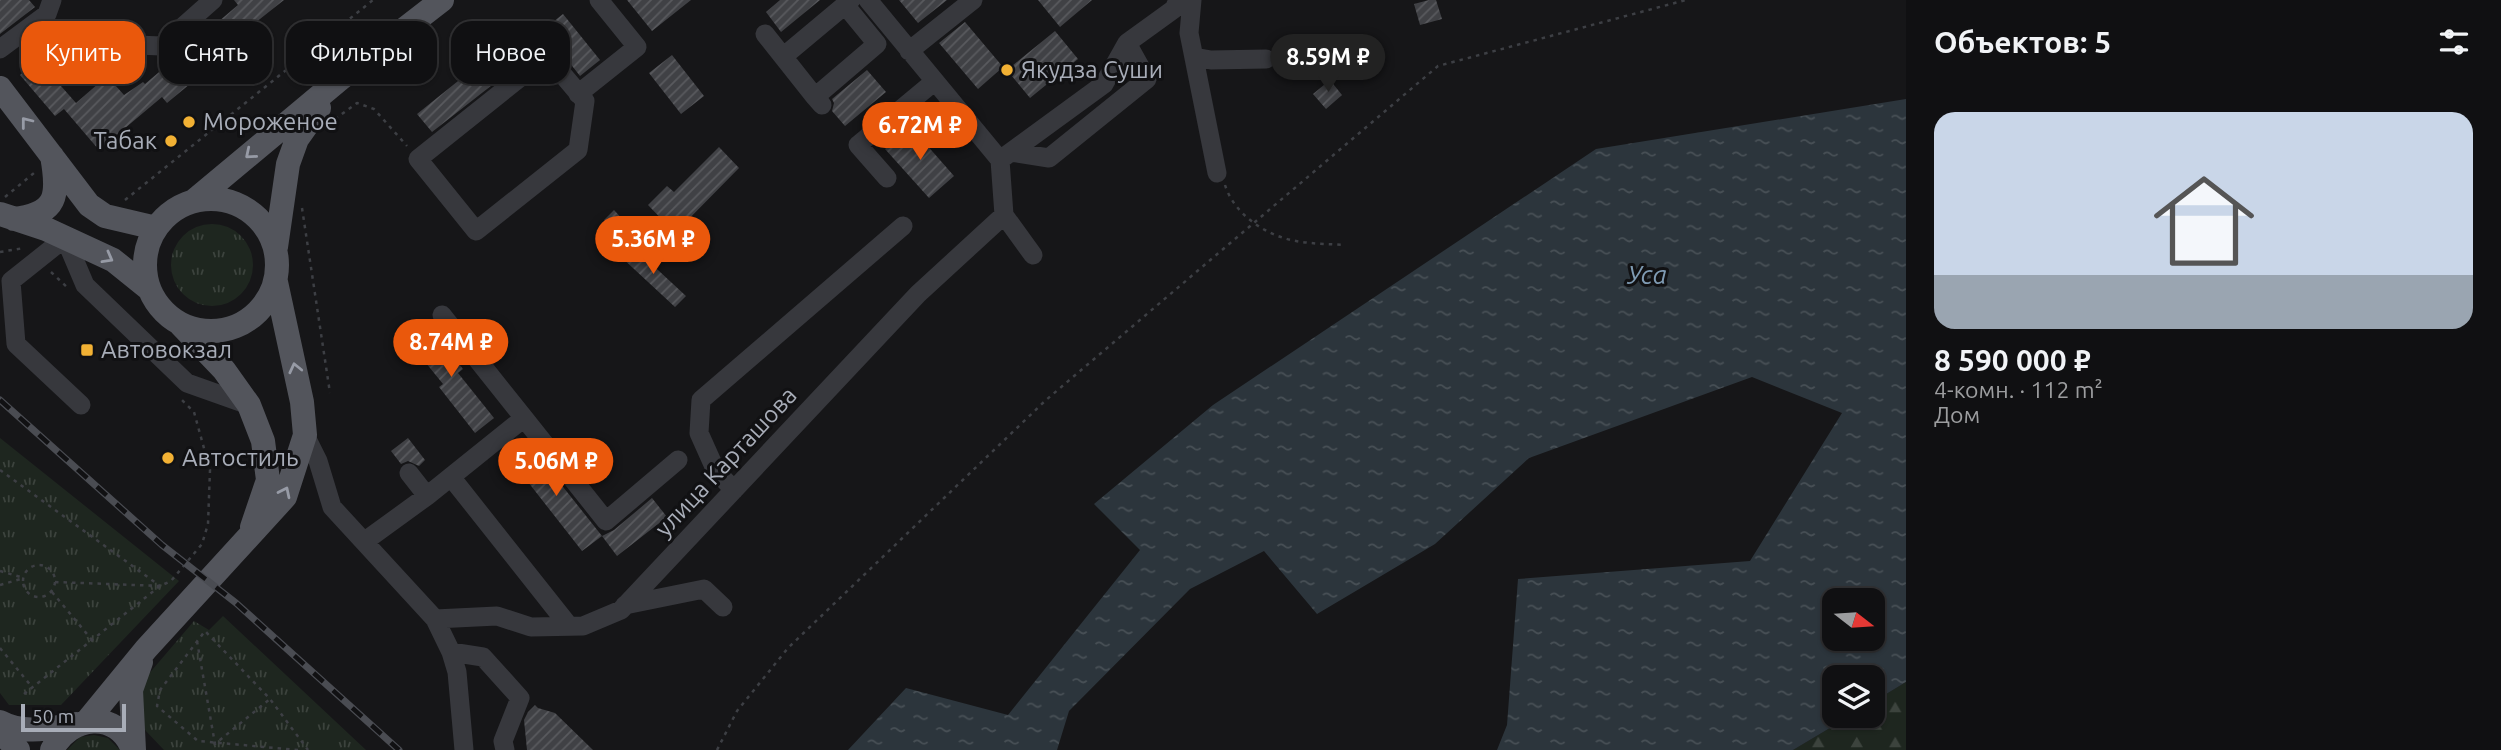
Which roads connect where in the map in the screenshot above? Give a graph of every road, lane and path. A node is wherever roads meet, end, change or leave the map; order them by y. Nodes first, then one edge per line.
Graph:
1 (52, 0) edge
2 (214, 0) edge
3 (373, 0) edge
4 (442, 0) edge
5 (599, 0) edge
6 (868, 0) edge
7 (973, 0) edge
8 (1178, 0) edge
9 (1192, 0) edge
10 (1686, 0) edge
11 (848, 3) edge
12 (38, 21) edge
13 (415, 21) edge
14 (21, 34) edge
15 (765, 34) dead end
16 (1126, 43) junction
17 (145, 45) edge
18 (0, 50) edge
19 (909, 51) junction
20 (784, 56) junction
21 (1194, 57) junction
22 (1266, 59) dead end
23 (935, 81) junction
24 (334, 84) edge
25 (336, 84) edge
26 (0, 88) edge
27 (578, 94) junction
28 (326, 126) dead end
29 (52, 155) junction
30 (1006, 156) junction
31 (418, 159) junction
32 (34, 173) dead end
33 (887, 178) dead end
34 (1221, 178) joint
35 (195, 200) junction
36 (302, 205) dead end
37 (118, 206) dead end
38 (5, 211) edge
39 (1004, 215) junction
40 (1253, 224) junction
41 (904, 226) dead end
42 (156, 228) junction
43 (65, 238) junction
44 (1345, 245) dead end
45 (275, 247) junction
46 (0, 252) edge
47 (1033, 255) dead end
48 (38, 259) junction
49 (6, 280) edge
50 (276, 282) junction
51 (149, 289) junction
52 (77, 297) dead end
53 (442, 315) dead end
54 (180, 324) junction
55 (175, 393) dead end
56 (330, 393) dead end
57 (81, 405) dead end
58 (249, 405) junction
59 (524, 418) junction
60 (305, 435) junction
61 (678, 460) dead end
62 (0, 470) edge
63 (409, 474) dead end
64 (451, 477) junction
65 (734, 490) junction
66 (428, 496) junction
67 (248, 539) junction
68 (365, 541) junction
69 (0, 571) edge
70 (24, 578) junction
71 (55, 582) junction
72 (0, 585) edge
73 (160, 586) junction
74 (51, 592) junction
75 (625, 605) junction
76 (723, 607) dead end
77 (435, 619) junction
78 (569, 626) junction
79 (92, 640) junction
80 (197, 641) junction
81 (0, 648) edge
82 (146, 649) junction
83 (451, 652) junction
84 (32, 687) junction
85 (24, 694) dead end
86 (270, 699) junction
87 (0, 722) edge
88 (82, 723) junction
89 (0, 731) edge
90 (463, 743) edge
91 (215, 744) junction
92 (18, 750) edge
93 (52, 750) edge
94 (134, 750) edge
95 (298, 750) edge
96 (308, 750) edge
97 (505, 750) edge
98 (717, 750) edge

1 - 12 street
2 - 17 street
3 - 37 path
4 - 13 main road
5 - 27 street
6 - 19 street
7 - 19 street
8 - 16 street
9 - 21 street
10 - 40 path
11 - 20 street
11 - 20 street
14 - 18 street
15 - 20 street
16 - 30 street
16 - 30 street
19 - 23 street
21 - 22 street
21 - 34 street
23 - 30 street
23 - 33 street
24 -> 35 main road
25 - 45 main road
29 -> 26 main road
27 - 31 street
27 - 31 street
28 - 31 path
29 - 38 main road
29 - 42 main road
30 - 39 street
32 - 38 path
34 - 40 path
35 - 42 main road
35 - 45 main road
36 - 56 path
38 - 43 main road
39 - 47 street
39 - 65 street, улица Карташова
40 - 44 path
40 - 98 path
41 - 65 street
42 - 51 main road
43 - 48 street
43 -> 51 main road
43 - 58 street
45 - 50 main road
46 - 48 path
48 - 49 street
48 - 52 path
49 - 57 street
50 - 54 main road
60 -> 50 main road
51 - 54 main road
53 - 59 street
54 - 58 main road
55 - 73 path
58 - 67 main road
59 - 61 street
59 - 64 street
67 -> 60 main road
60 - 68 street
62 - 73 path
63 - 66 street
64 - 66 street
64 - 78 street
65 - 75 street, улица Карташова
66 - 68 street
67 - 82 main road
68 - 77 street
69 - 70 path
70 - 71 path
70 - 72 path
70 - 74 path
71 - 73 path
71 - 74 path
73 - 79 path
74 - 79 path
75 - 76 street
75 - 78 street, улица Карташова
77 - 78 street, улица Карташова
77 - 83 street
79 - 84 path
80 - 86 path
80 - 91 path
80 - 91 path
81 - 84 path
82 - 88 main road
82 - 94 main road
83 - 90 street
83 - 97 street
84 - 85 path
86 - 91 path
86 - 96 path
87 - 88 main road
88 - 93 main road
88 - 94 main road
89 - 92 main road
91 - 95 path

